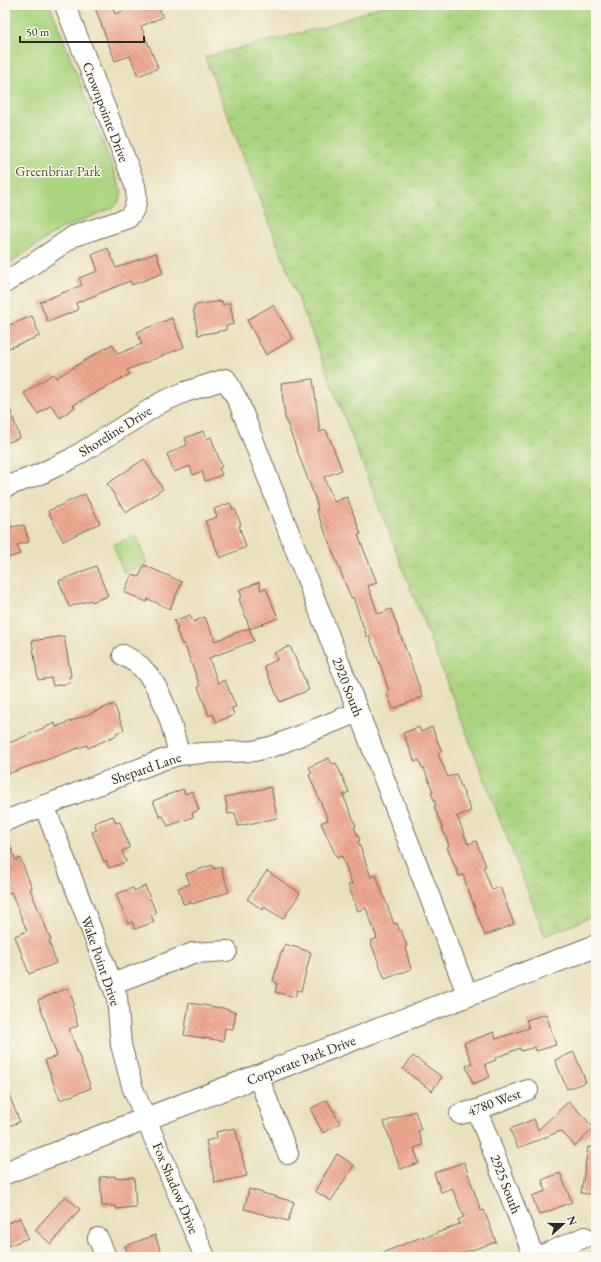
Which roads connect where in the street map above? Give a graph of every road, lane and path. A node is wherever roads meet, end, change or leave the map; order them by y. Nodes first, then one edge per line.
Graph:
1 (65, 5) edge
2 (5, 283) edge
3 (226, 379) joint
4 (5, 487) edge
5 (123, 655) dead end
6 (358, 712) junction
7 (179, 755) junction
8 (44, 806) junction
9 (5, 821) edge
10 (596, 946) edge
11 (227, 951) dead end
12 (112, 984) junction
13 (468, 996) junction
14 (258, 1076) junction
15 (528, 1090) dead end
16 (468, 1112) joint
17 (147, 1119) junction
18 (288, 1154) dead end
19 (5, 1174) edge
20 (585, 1237) dead end
21 (98, 1238) dead end
22 (106, 1257) edge
23 (205, 1257) edge
24 (534, 1257) edge
25 (538, 1257) edge

1 - 2 street, Crownpointe Drive
3 - 4 street, Shoreline Drive
3 - 6 street, 2920 South
5 - 7 street
6 - 7 street, Shepard Lane
6 - 13 street, 2920 South
7 - 8 street, Shepard Lane
8 - 9 street, Shepard Lane
8 - 12 street, Wake Point Drive
10 - 13 street, Corporate Park Drive
11 - 12 street
12 - 17 street, Wake Point Drive
13 - 14 street, Corporate Park Drive
14 - 17 street, Corporate Park Drive
14 - 18 street
15 - 16 street, 4780 West
16 - 24 street, 2925 South
17 - 19 street, Corporate Park Drive
17 - 23 street, Fox Shadow Drive
20 - 25 street
21 - 22 street

